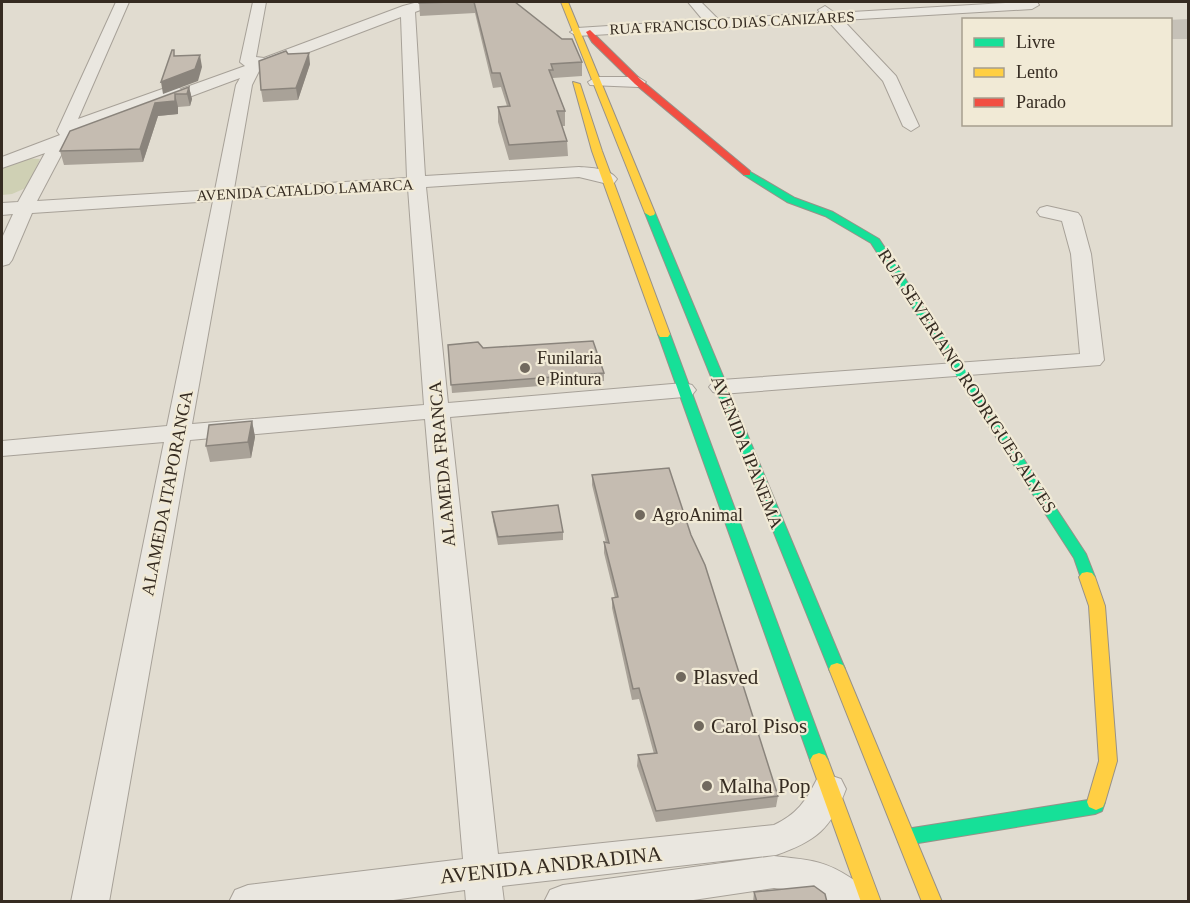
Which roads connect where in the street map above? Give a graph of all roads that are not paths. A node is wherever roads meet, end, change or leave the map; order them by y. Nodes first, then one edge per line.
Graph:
1 (123, 2) edge
2 (259, 2) edge
3 (429, 2) edge
4 (564, 2) edge
5 (694, 2) edge
6 (815, 2) edge
7 (1031, 3) edge
8 (936, 6) edge
9 (410, 9) edge
10 (832, 17) junction
11 (714, 24) junction
12 (584, 32) junction
13 (248, 67) junction
14 (573, 75) edge
15 (596, 82) junction
16 (638, 82) junction
17 (73, 113) junction
18 (99, 118) junction
19 (911, 126) dead end
20 (63, 135) junction
21 (597, 152) junction
22 (2, 154) edge
23 (2, 163) edge
24 (417, 179) junction
25 (608, 179) junction
26 (225, 191) junction
27 (2, 201) edge
28 (26, 204) junction
29 (2, 209) edge
30 (1047, 212) dead end
31 (2, 260) edge
32 (961, 369) junction
33 (721, 387) junction
34 (684, 390) junction
35 (437, 412) junction
36 (179, 432) junction
37 (2, 448) edge
38 (829, 789) junction
39 (906, 837) junction
40 (484, 887) edge
41 (90, 902) edge
42 (248, 902) edge
43 (563, 902) edge
44 (856, 902) edge
45 (871, 902) edge
46 (932, 902) edge

1 - 17 street
2 - 13 street, ALAMEDA ITAPORANGA
3 - 9 street
4 - 12 main road, AVENIDA IPANEMA
5 - 11 street
6 - 10 street
7 - 8 street, RUA FRANCISCO DIAS CANIZARES
8 - 10 street, RUA FRANCISCO DIAS CANIZARES
9 - 13 street
9 - 13 street
9 - 24 street, ALAMEDA FRANCA
10 - 11 street, RUA FRANCISCO DIAS CANIZARES
10 - 19 street
11 - 12 street, RUA FRANCISCO DIAS CANIZARES
12 - 15 main road, AVENIDA IPANEMA
12 - 16 main road, RUA SEVERIANO RODRIGUES ALVES
13 - 18 street
13 - 20 street
13 - 26 street, ALAMEDA ITAPORANGA
14 - 21 main road, AVENIDA IPANEMA
15 - 16 street
15 - 33 main road, AVENIDA IPANEMA
16 - 32 main road, RUA SEVERIANO RODRIGUES ALVES
17 - 18 street
17 - 20 street
18 - 20 street
20 - 22 street
20 - 23 street
20 - 28 street
21 - 24 street, AVENIDA CATALDO LAMARCA
21 - 25 main road, AVENIDA IPANEMA
24 - 25 street, AVENIDA CATALDO LAMARCA
24 - 26 street, AVENIDA CATALDO LAMARCA
24 - 35 street, ALAMEDA FRANCA
25 - 34 main road, AVENIDA IPANEMA
26 - 28 street, AVENIDA CATALDO LAMARCA
26 - 36 street, ALAMEDA ITAPORANGA
27 - 28 street, AVENIDA CATALDO LAMARCA
28 - 29 street, AVENIDA CATALDO LAMARCA
28 - 31 street
30 - 32 street
32 - 33 street
32 - 39 main road, RUA SEVERIANO RODRIGUES ALVES
33 - 39 main road, AVENIDA IPANEMA
34 - 35 street
34 - 38 main road, AVENIDA IPANEMA
35 - 36 street
35 - 40 street, ALAMEDA FRANCA
36 - 37 street
36 - 41 street, ALAMEDA ITAPORANGA
38 - 40 street, AVENIDA ANDRADINA
38 - 45 main road, AVENIDA IPANEMA
39 - 46 main road, AVENIDA IPANEMA
40 - 42 street, AVENIDA ANDRADINA
43 - 44 street, AVENIDA ANDRADINA

